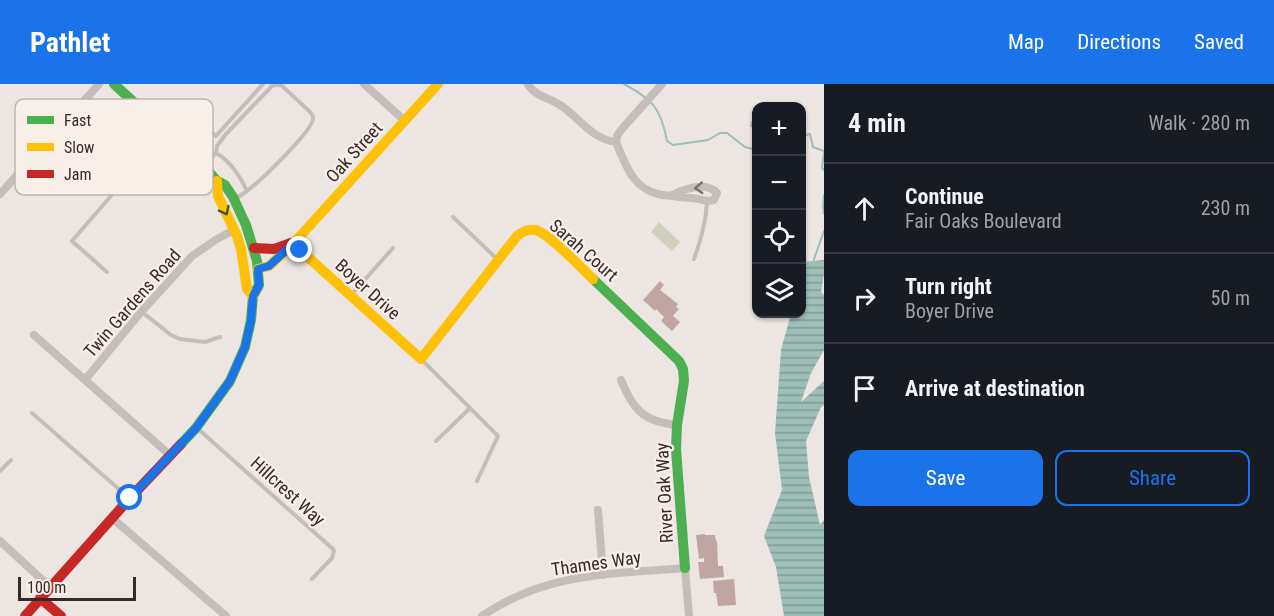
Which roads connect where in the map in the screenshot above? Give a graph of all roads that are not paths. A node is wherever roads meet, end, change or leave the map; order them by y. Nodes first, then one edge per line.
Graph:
1 (99, 84) edge
2 (263, 84) edge
3 (364, 84) edge
4 (438, 84) edge
5 (662, 84) edge
6 (118, 85) edge
7 (528, 85) edge
8 (86, 99) edge
9 (132, 99) edge
10 (405, 121) junction
11 (213, 133) edge
12 (615, 142) junction
13 (216, 153) junction
14 (213, 156) edge
15 (213, 176) edge
16 (15, 177) edge
17 (217, 181) junction
18 (247, 191) junction
19 (0, 194) edge
20 (112, 195) edge
21 (672, 195) junction
22 (234, 200) junction
23 (707, 201) junction
24 (453, 217) dead end
25 (236, 234) junction
26 (294, 243) junction
27 (254, 248) junction
28 (393, 248) dead end
29 (694, 259) dead end
30 (498, 260) junction
31 (258, 269) junction
32 (107, 272) dead end
33 (253, 296) junction
34 (350, 296) junction
35 (141, 312) junction
36 (34, 335) dead end
37 (220, 337) dead end
38 (421, 359) junction
39 (683, 369) joint
40 (85, 380) junction
41 (621, 380) dead end
42 (470, 408) junction
43 (32, 413) dead end
44 (677, 425) junction
45 (196, 428) junction
46 (436, 441) dead end
47 (171, 456) junction
48 (11, 460) dead end
49 (0, 471) edge
50 (477, 481) dead end
51 (130, 498) junction
52 (598, 510) dead end
53 (112, 518) junction
54 (0, 541) edge
55 (685, 568) junction
56 (603, 574) junction
57 (312, 579) dead end
58 (50, 587) junction
59 (40, 598) junction
60 (26, 616) edge
61 (61, 616) edge
62 (226, 616) edge
63 (482, 616) edge
64 (689, 616) edge

1 - 8 street
2 - 11 lane
3 - 10 street
4 - 10 street, Oak Street
5 - 12 street
6 - 9 street
7 - 12 street
10 - 26 street, Oak Street
12 - 21 street
13 - 14 lane
13 - 18 lane
13 - 18 lane
15 - 17 street
16 - 19 street
17 - 22 street
17 -> 25 street
18 - 22 lane
20 - 32 lane
21 - 23 street
23 -> 21 street
22 - 27 street
23 - 29 lane
24 - 30 lane
25 - 31 street
25 - 33 street
25 - 35 street, Twin Gardens Road
26 - 27 street
26 - 31 street
26 - 34 street, Boyer Drive
27 - 31 street
28 - 34 lane
30 - 38 street, Sarah Court
30 - 39 street, Sarah Court
31 - 33 street
33 - 45 street
34 - 38 street, Boyer Drive
35 - 37 lane
35 - 40 street, Twin Gardens Road
36 - 40 street
38 - 42 lane
39 - 44 street, River Oak Way
40 - 47 street
41 - 44 street
42 - 46 lane
42 - 50 lane
43 - 51 lane
44 - 55 street, River Oak Way
45 - 47 street
45 - 57 lane, Hillcrest Way
47 - 51 street
48 - 49 lane
51 - 53 street
52 - 56 street
53 - 58 street
53 - 62 street
54 - 58 street
55 - 56 street, Thames Way
55 - 64 street, River Oak Way
56 - 63 street, Thames Way
58 - 59 street
59 - 60 street
59 - 61 street

